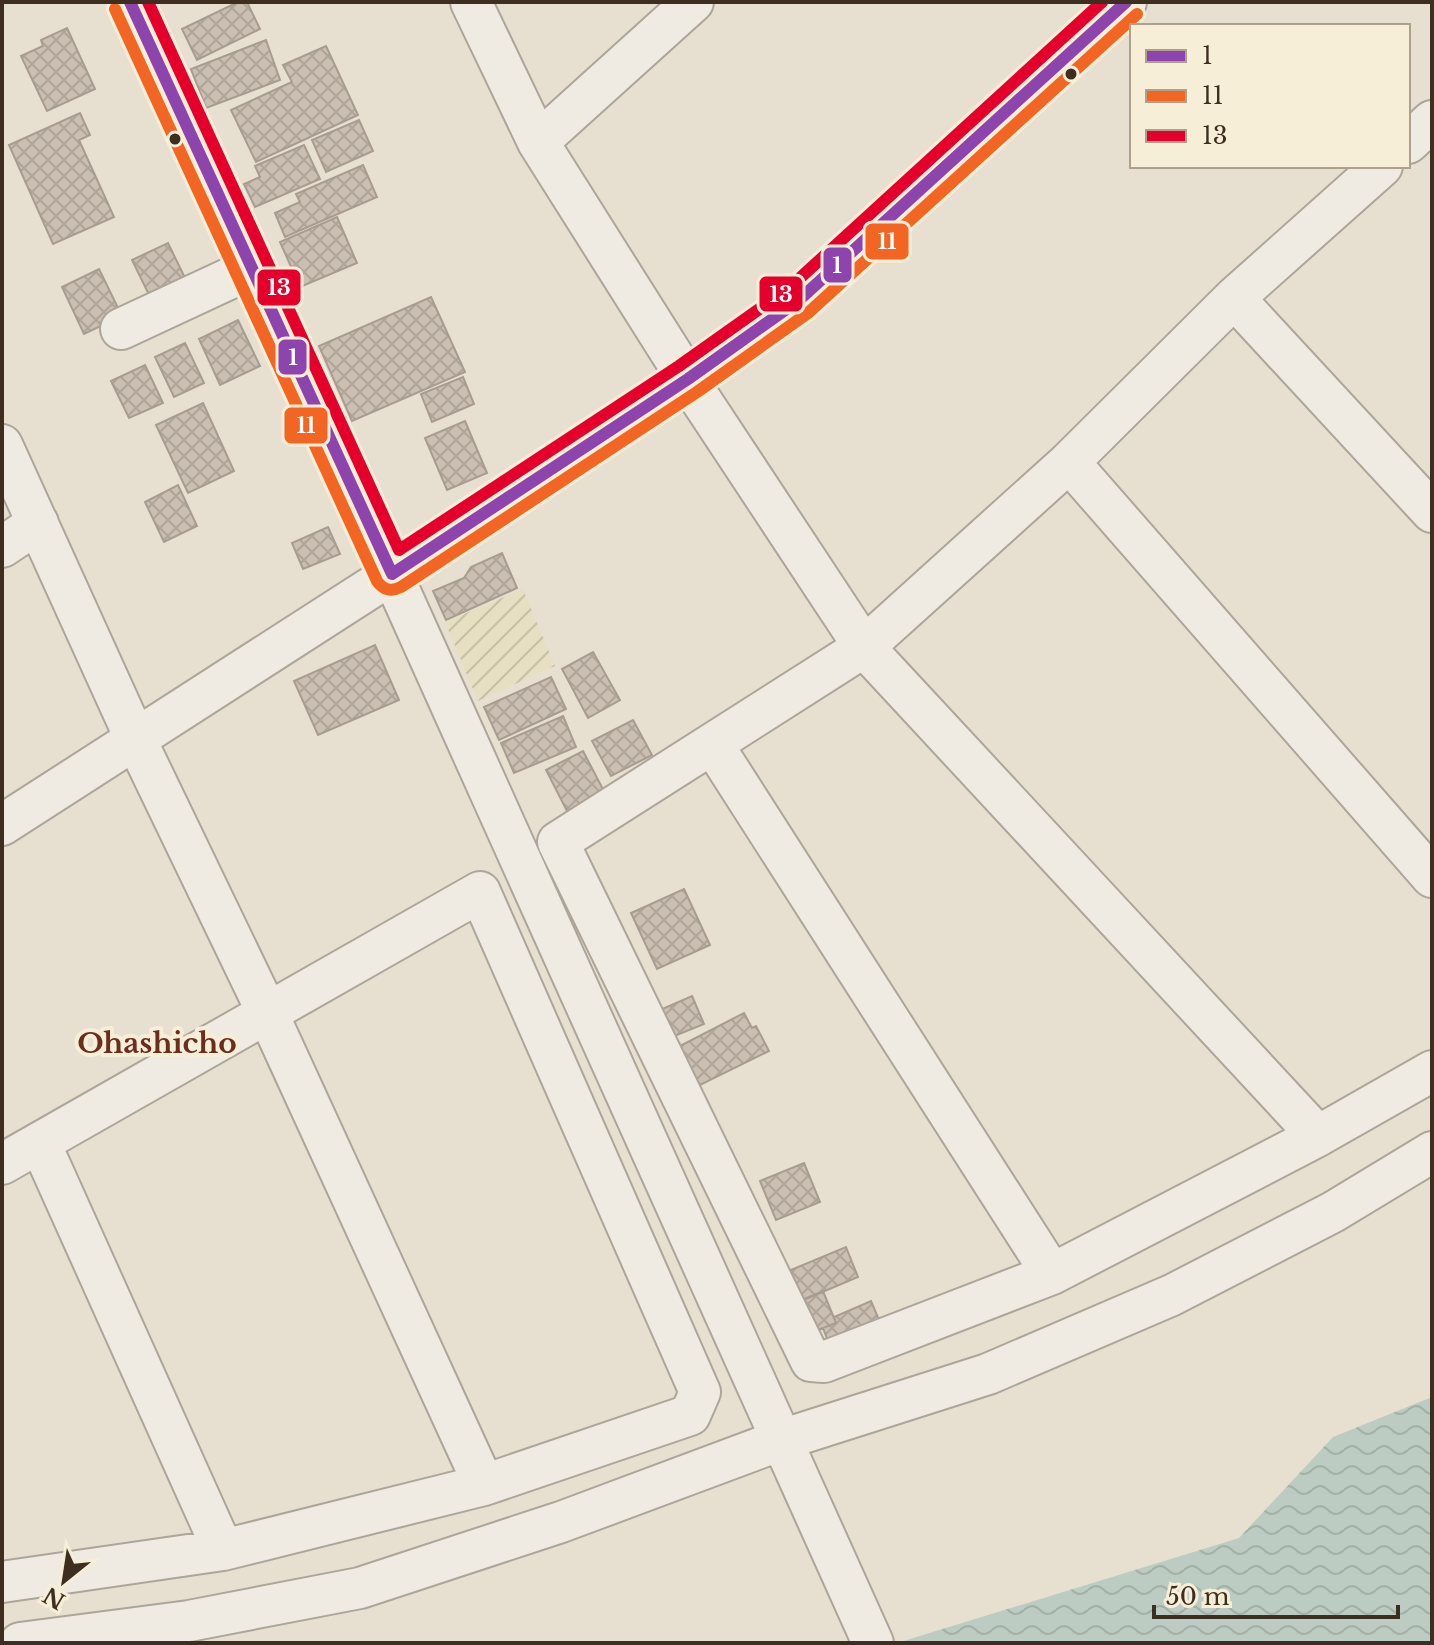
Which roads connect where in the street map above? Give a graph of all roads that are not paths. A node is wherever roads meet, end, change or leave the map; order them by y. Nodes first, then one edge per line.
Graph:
1 (130, 2) edge
2 (471, 2) edge
3 (693, 2) edge
4 (1126, 2) edge
5 (538, 142) junction
6 (1380, 168) edge
7 (252, 268) junction
8 (1234, 298) junction
9 (121, 329) dead end
10 (688, 379) junction
11 (2, 445) edge
12 (1069, 462) junction
13 (1432, 512) edge
14 (38, 523) junction
15 (2, 547) edge
16 (392, 574) junction
17 (864, 647) junction
18 (135, 738) junction
19 (713, 745) junction
20 (2, 825) edge
21 (1432, 877) edge
22 (267, 1012) junction
23 (1432, 1071) edge
24 (1432, 1123) edge
25 (1318, 1136) junction
26 (40, 1143) junction
27 (1432, 1152) edge
28 (2, 1164) edge
29 (1333, 1212) junction
30 (1052, 1274) junction
31 (785, 1451) junction
32 (484, 1485) junction
33 (223, 1550) junction
34 (2, 1582) edge
35 (20, 1643) edge
36 (873, 1643) edge

1 - 7 street
2 - 5 street
3 - 5 street
4 - 10 street
5 - 10 street
6 - 8 street
7 - 9 street
7 - 16 street
8 - 12 street
8 - 13 street
10 - 16 street
10 - 17 street
11 - 14 street
12 - 17 street
12 - 21 street
14 - 15 street
14 - 18 street
16 - 18 street
16 - 31 street
17 - 19 street
17 - 25 street
18 - 20 street
18 - 22 street
19 - 30 street
19 - 30 street
22 - 26 street
22 - 32 street
22 - 32 street
23 - 25 street
24 - 29 street
25 - 30 street
26 - 28 street
26 - 33 street
27 - 29 street
29 - 31 street
31 - 35 street
31 - 36 street
32 - 33 street
33 - 34 street

